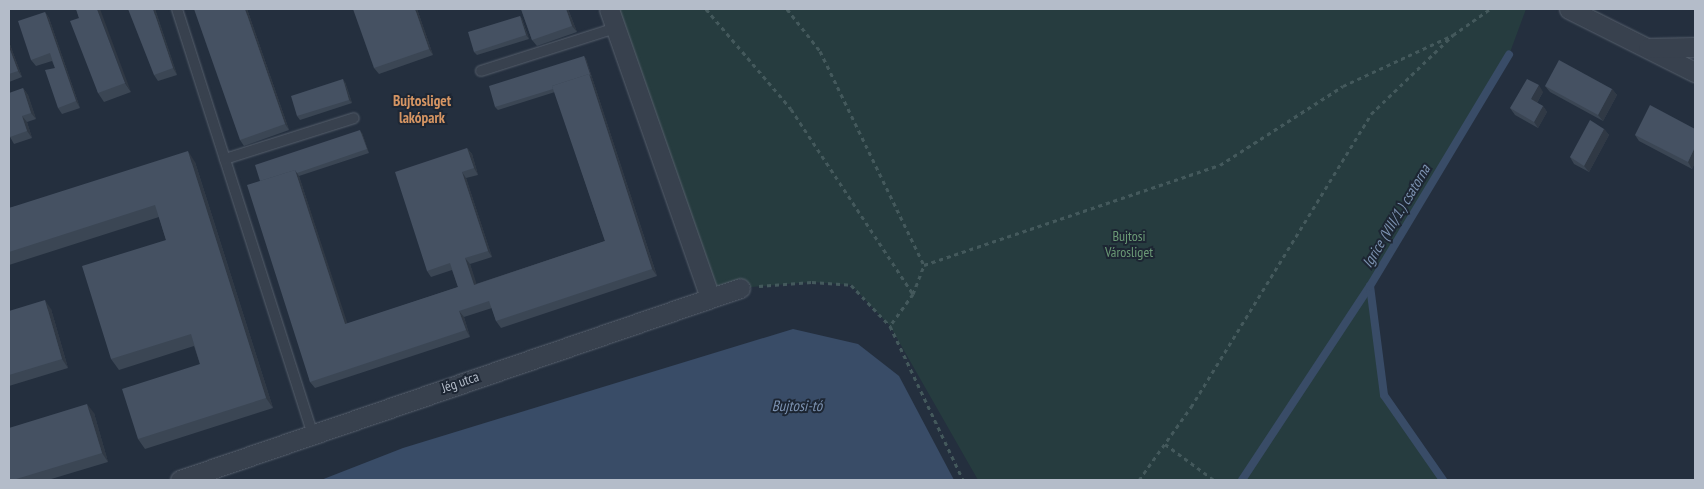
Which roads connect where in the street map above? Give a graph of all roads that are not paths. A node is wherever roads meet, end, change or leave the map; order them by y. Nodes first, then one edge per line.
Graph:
1 (177, 9) edge
2 (608, 9) edge
3 (1569, 9) edge
4 (616, 28) junction
5 (1695, 47) edge
6 (1641, 48) junction
7 (481, 71) dead end
8 (1695, 72) edge
9 (354, 118) dead end
10 (225, 158) junction
11 (740, 288) road end
12 (710, 298) junction
13 (312, 432) junction
14 (180, 480) edge

1 - 10 lane
2 - 4 street
3 - 6 street
4 - 7 lane
4 - 12 street
5 - 6 street
6 - 8 street
9 - 10 lane
10 - 13 lane
11 - 12 street, Jég utca
12 - 13 street, Jég utca
13 - 14 street, Jég utca

